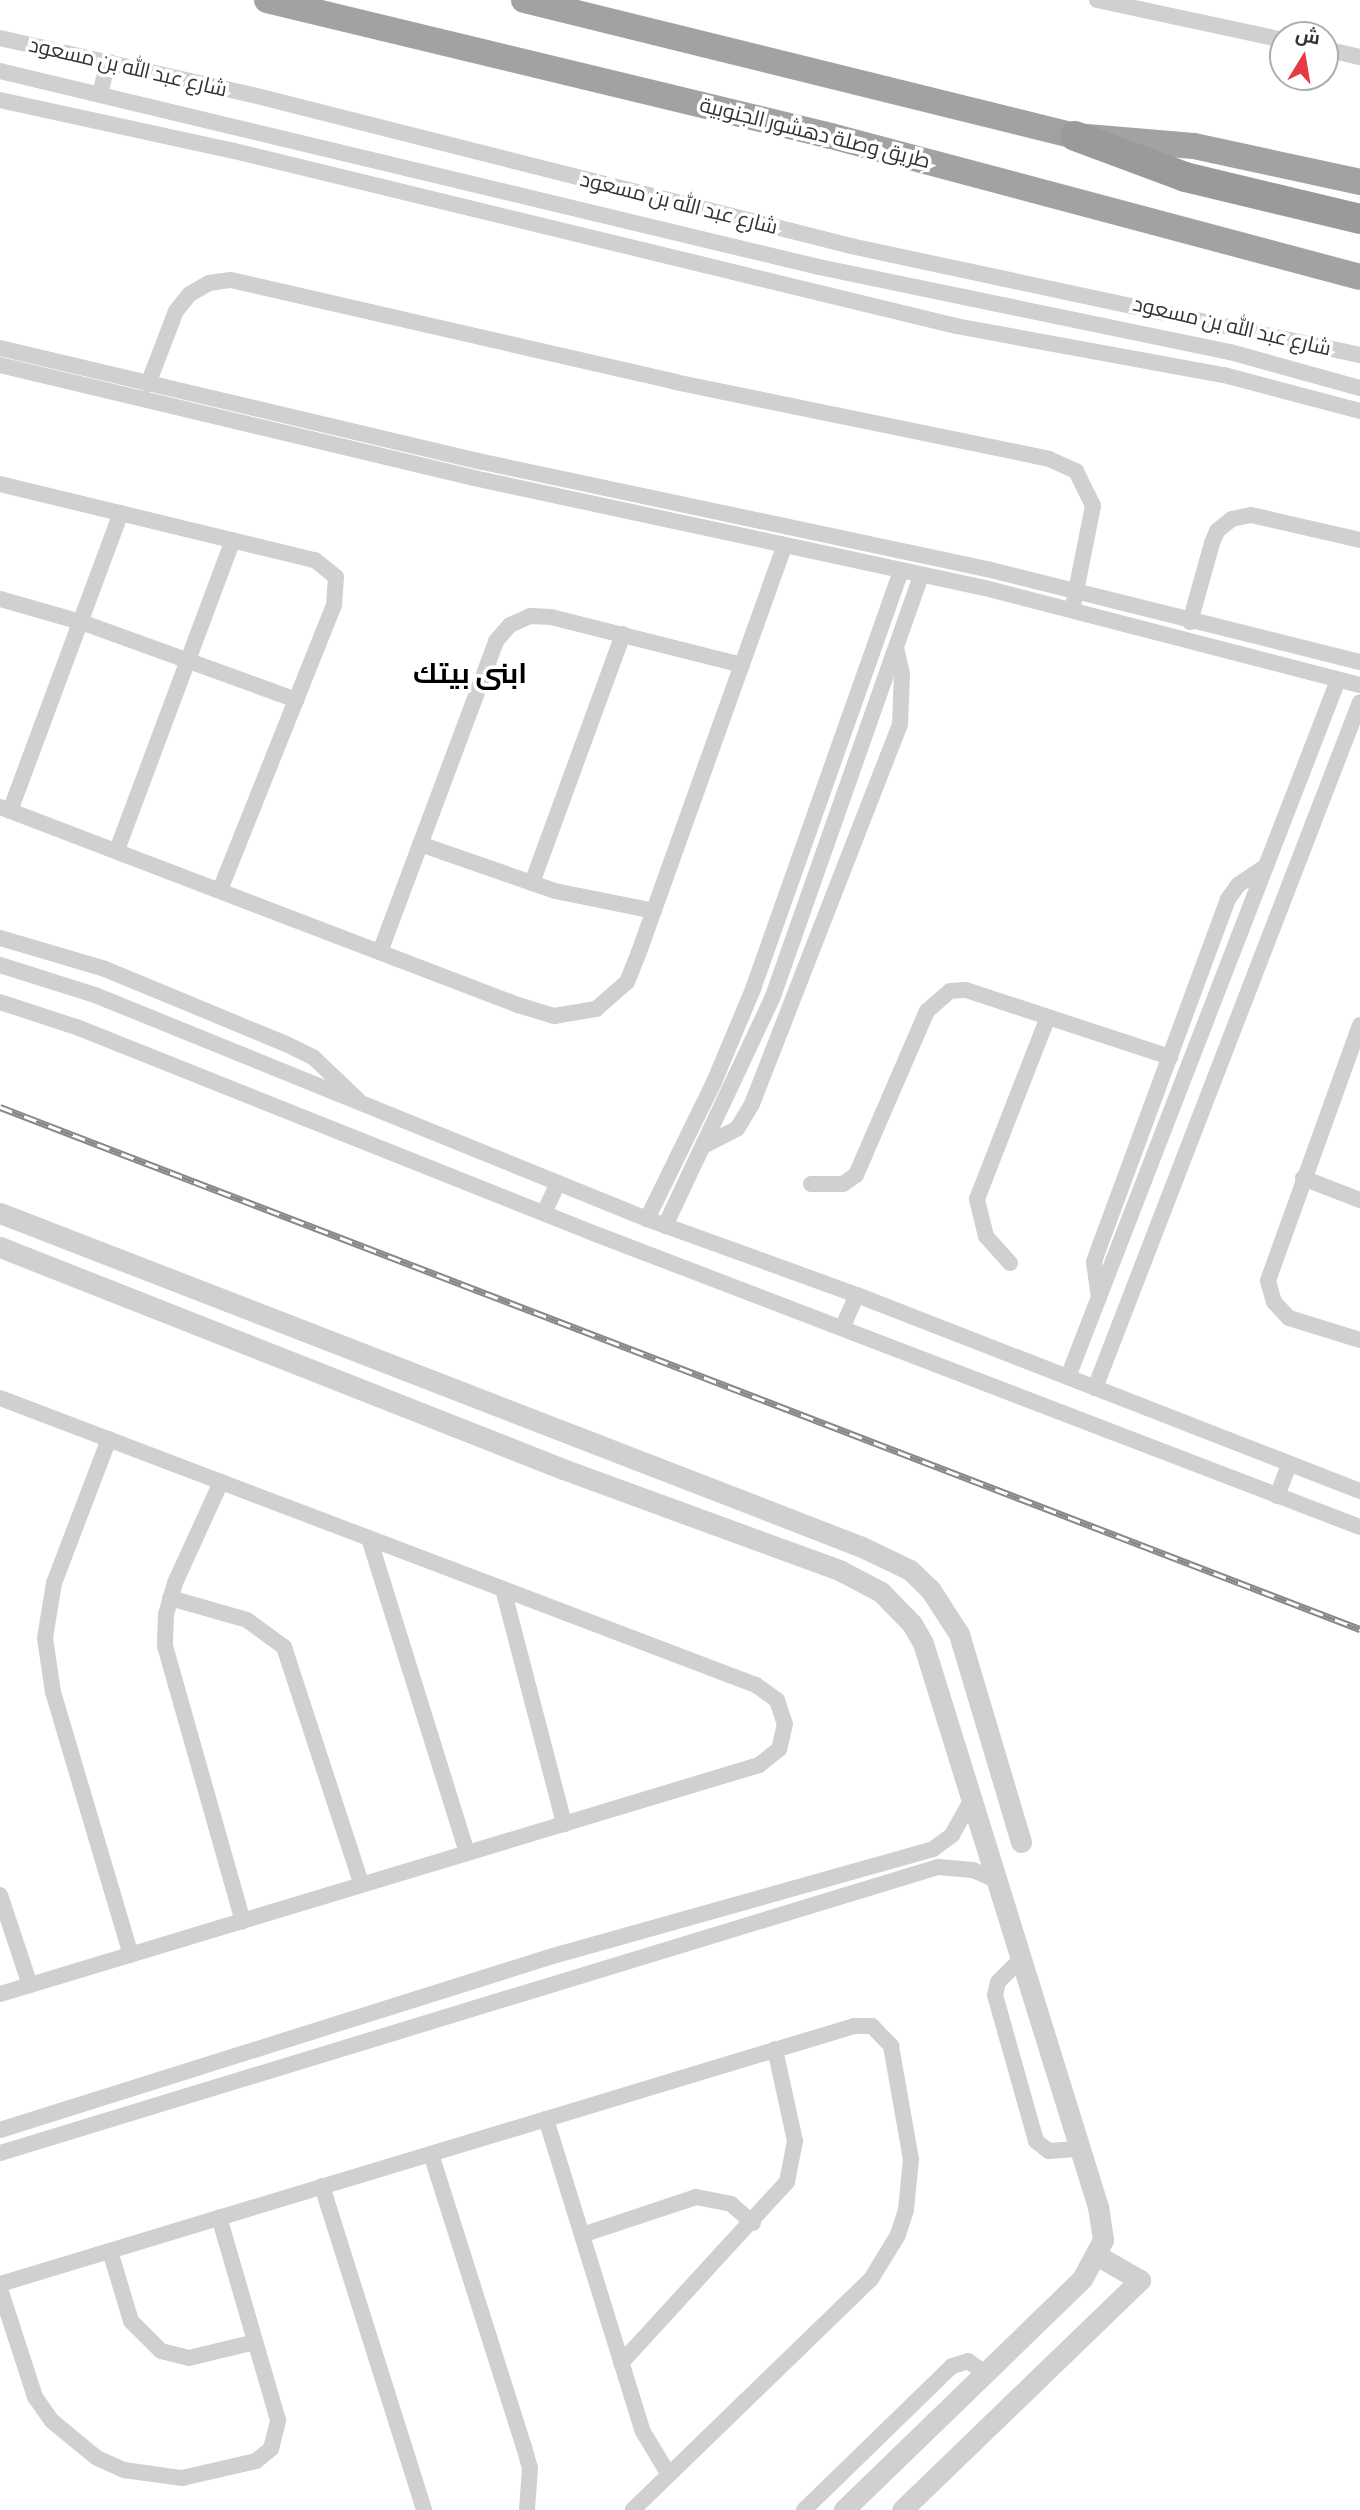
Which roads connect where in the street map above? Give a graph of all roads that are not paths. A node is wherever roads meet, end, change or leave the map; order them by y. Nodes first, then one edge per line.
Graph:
1 (267, 0) edge
2 (524, 0) edge
3 (1097, 0) edge
4 (1269, 37) edge
5 (0, 38) edge
6 (1339, 52) edge
7 (1360, 57) edge
8 (108, 61) junction
9 (0, 71) edge
10 (100, 94) junction
11 (0, 100) edge
12 (192, 117) junction
13 (1075, 136) junction
14 (189, 141) junction
15 (1360, 182) edge
16 (543, 200) junction
17 (1360, 219) edge
18 (538, 223) junction
19 (707, 240) junction
20 (702, 262) junction
21 (1360, 277) edge
22 (872, 279) junction
23 (866, 304) junction
24 (0, 348) edge
25 (1230, 352) junction
26 (1360, 355) edge
27 (59, 362) junction
28 (0, 365) edge
29 (1224, 375) junction
30 (55, 379) junction
31 (148, 384) junction
32 (1360, 388) edge
33 (1360, 411) edge
34 (297, 418) junction
35 (293, 436) junction
36 (0, 484) edge
37 (121, 513) junction
38 (824, 535) junction
39 (233, 540) junction
40 (1360, 540) edge
41 (784, 547) junction
42 (820, 555) junction
43 (901, 571) junction
44 (921, 576) junction
45 (1076, 593) junction
46 (0, 599) edge
47 (1072, 611) junction
48 (80, 622) junction
49 (1190, 622) junction
50 (623, 634) junction
51 (896, 649) junction
52 (188, 659) junction
53 (1360, 662) edge
54 (742, 665) junction
55 (1338, 680) junction
56 (1360, 685) edge
57 (296, 700) junction
58 (1360, 702) edge
59 (5, 809) edge
60 (420, 844) junction
61 (117, 850) junction
62 (1266, 866) junction
63 (532, 883) junction
64 (220, 890) junction
65 (654, 911) junction
66 (0, 938) edge
67 (380, 952) junction
68 (0, 965) edge
69 (105, 969) junction
70 (95, 995) junction
71 (0, 1002) edge
72 (1048, 1017) junction
73 (1360, 1025) edge
74 (1170, 1056) junction
75 (359, 1102) junction
76 (705, 1145) junction
77 (1303, 1178) junction
78 (558, 1183) junction
79 (811, 1184) dead end
80 (1360, 1200) edge
81 (0, 1213) edge
82 (544, 1213) junction
83 (647, 1219) junction
84 (665, 1226) junction
85 (0, 1247) edge
86 (1010, 1263) dead end
87 (857, 1295) junction
88 (215, 1297) junction
89 (1099, 1298) junction
90 (203, 1326) junction
91 (843, 1326) junction
92 (1360, 1340) edge
93 (1069, 1377) junction
94 (437, 1384) junction
95 (1095, 1388) junction
96 (0, 1398) edge
97 (424, 1413) junction
98 (109, 1439) junction
99 (587, 1442) junction
100 (1289, 1464) junction
101 (575, 1473) junction
102 (221, 1482) junction
103 (1360, 1490) edge
104 (1277, 1496) junction
105 (1360, 1527) edge
106 (369, 1538) junction
107 (503, 1589) junction
108 (170, 1598) junction
109 (992, 1749) junction
110 (957, 1760) junction
111 (970, 1802) junction
112 (564, 1824) junction
113 (1021, 1842) dead end
114 (933, 1850) junction
115 (467, 1853) junction
116 (938, 1867) junction
117 (995, 1880) junction
118 (362, 1885) junction
119 (0, 1895) edge
120 (243, 1921) junction
121 (131, 1955) junction
122 (1020, 1960) junction
123 (534, 1962) junction
124 (30, 1985) junction
125 (540, 1986) junction
126 (0, 1994) edge
127 (775, 2049) junction
128 (218, 2062) junction
129 (225, 2085) junction
130 (546, 2119) junction
131 (0, 2130) edge
132 (1080, 2148) junction
133 (0, 2153) edge
134 (431, 2154) junction
135 (322, 2186) junction
136 (219, 2217) junction
137 (753, 2223) junction
138 (582, 2235) junction
139 (110, 2250) junction
140 (1098, 2256) junction
141 (0, 2286) edge
142 (255, 2342) junction
143 (621, 2363) junction
144 (985, 2374) junction
145 (669, 2475) junction
146 (424, 2510) edge
147 (527, 2510) edge
148 (633, 2510) edge
149 (803, 2510) edge
150 (844, 2510) edge
151 (902, 2510) edge

1 - 21 highway, طريق وصلة دهشور الجنوبية
2 - 13 highway
3 - 4 street
5 - 8 street, شارع عبد الله بن مسعود
6 - 7 street
8 - 10 street
8 - 26 street, شارع عبد الله بن مسعود
9 - 10 street, شارع عبد الله بن مسعود
10 - 12 street, شارع عبد الله بن مسعود
11 - 14 street
12 - 14 street
12 - 16 street, شارع عبد الله بن مسعود
13 - 15 highway
13 - 17 highway
14 - 18 street
16 - 18 street
16 - 19 street, شارع عبد الله بن مسعود
18 - 20 street
19 - 20 street
19 - 22 street, شارع عبد الله بن مسعود
20 - 23 street
22 - 23 street
22 - 25 street, شارع عبد الله بن مسعود
23 - 29 street
24 - 27 street
25 - 29 street
25 - 32 street, شارع عبد الله بن مسعود
27 - 30 street
27 - 31 street
28 - 30 street
29 - 33 street
30 - 35 street
31 - 34 street
31 - 45 street
34 - 35 street
34 - 38 street
35 - 41 street
36 - 37 street
37 - 39 street
37 - 48 street
38 - 42 street
38 - 45 street
39 - 52 street
39 - 57 street
40 - 49 street
41 - 42 street
41 - 54 street
42 - 43 street
43 - 44 street
43 - 83 street
44 - 47 street
44 - 51 street
45 - 47 street
45 - 49 street
46 - 48 street
47 - 55 street
48 - 52 street
48 - 59 street
49 - 53 street
50 - 54 street
50 - 60 street
50 - 63 street
51 - 76 street
51 - 76 street
52 - 57 street
52 - 61 street
54 - 65 street
55 - 56 street
55 - 62 street
57 - 64 street
58 - 95 street
59 - 61 street
60 - 63 street
60 - 67 street
61 - 64 street
62 - 74 street
62 - 89 street
63 - 65 street
64 - 67 street
65 - 67 street
66 - 69 street
68 - 70 street
69 - 70 street
69 - 75 street
70 - 75 street
71 - 82 street
72 - 74 street
72 - 79 street
72 - 86 street
73 - 77 street
74 - 89 street
75 - 78 street
76 - 84 street
77 - 80 street
77 - 92 street
78 - 82 street
78 - 83 street
81 - 88 street
82 - 91 street
83 - 84 street
84 - 87 street
85 - 90 street
87 - 91 street
87 - 93 street
88 - 90 street
88 - 94 street
89 - 93 street
90 - 97 street
91 - 104 street
93 - 95 street
94 - 97 street
94 - 99 street
95 - 100 street
96 - 98 street
97 - 101 street
98 - 102 street
98 - 121 street
99 - 101 street
99 - 109 street
100 - 103 street
100 - 104 street
101 - 110 street
102 - 106 street
102 - 108 street
104 - 105 street
106 - 107 street
106 - 115 street
107 - 112 street
107 - 112 street
108 - 118 street
108 - 120 street
109 - 110 street
109 - 113 street
110 - 111 street
111 - 114 street
111 - 117 street
112 - 115 street
114 - 116 street
114 - 123 street
115 - 118 street
116 - 117 street
116 - 125 street
117 - 122 street
118 - 120 street
119 - 124 street
120 - 121 street
121 - 124 street
122 - 132 street
122 - 132 street
123 - 125 street
123 - 128 street
124 - 126 street
125 - 129 street
127 - 130 street
127 - 137 street
127 - 145 street
128 - 129 street
128 - 131 street
129 - 133 street
130 - 134 street
130 - 138 street
132 - 140 street
134 - 135 street
134 - 147 street
135 - 136 street
135 - 146 street
136 - 139 street
136 - 142 street
137 - 138 street
137 - 143 street
138 - 143 street
139 - 141 street
139 - 142 street
140 - 144 street
140 - 151 street
141 - 142 street
143 - 145 street
144 - 149 street
144 - 150 street
145 - 148 street

